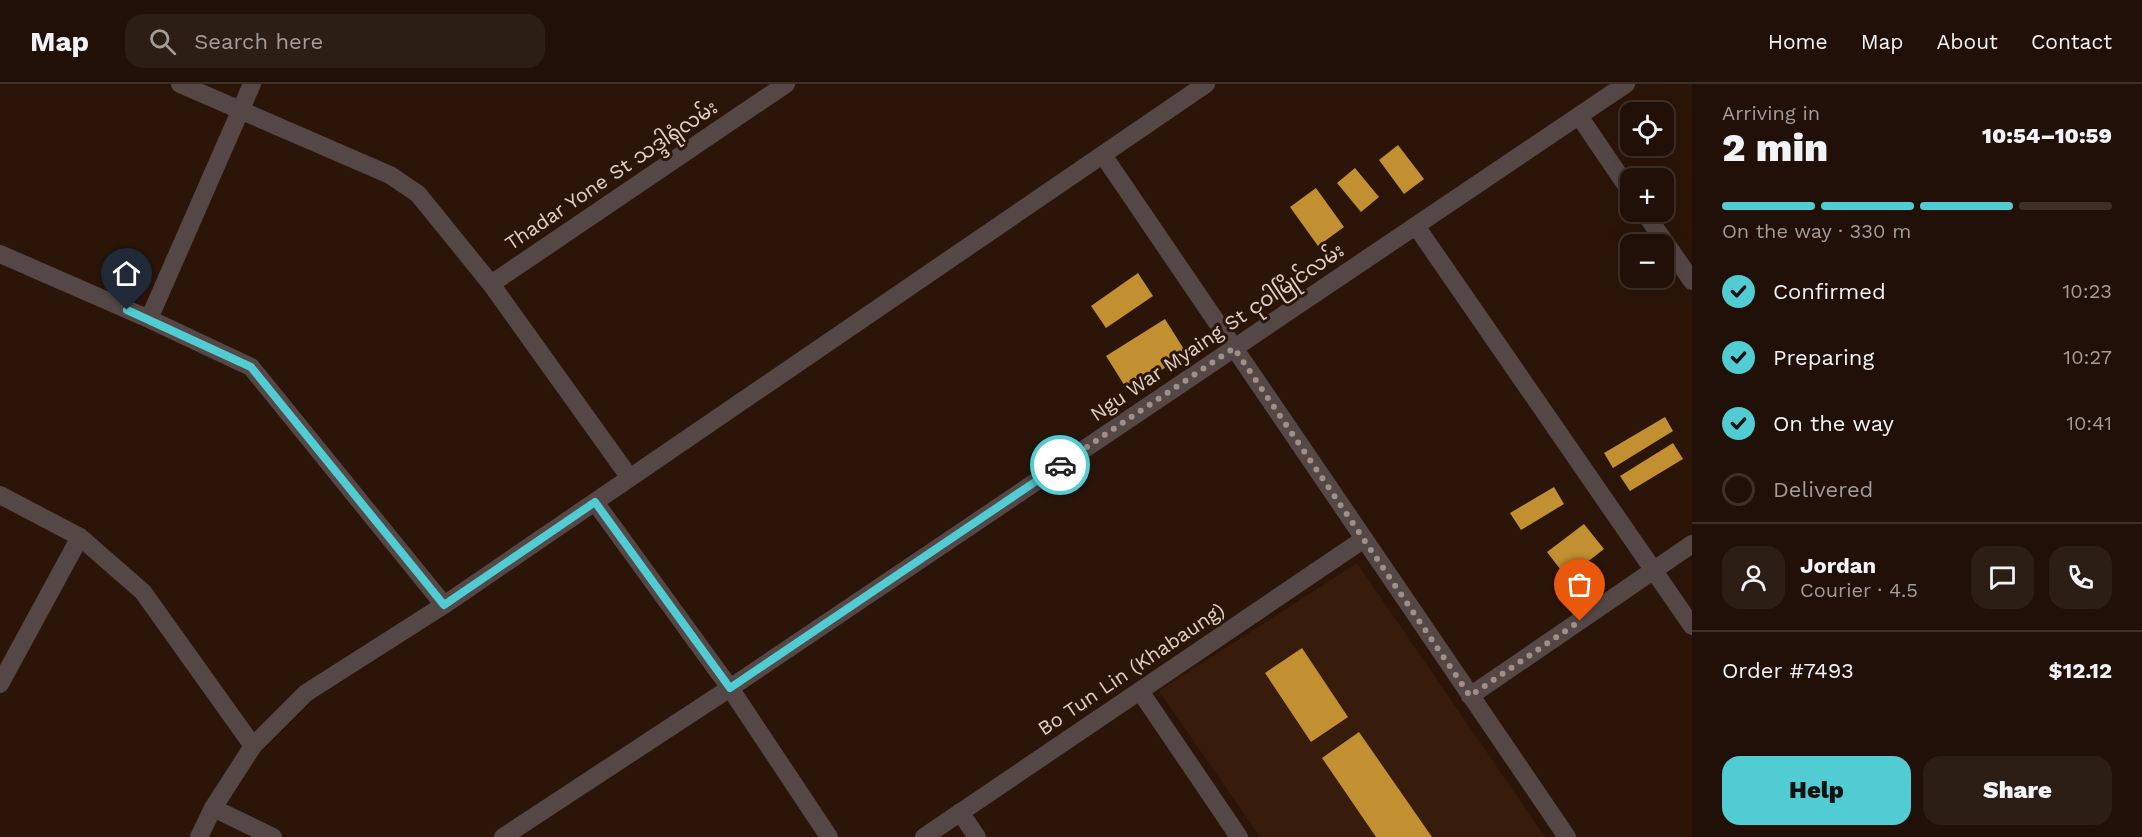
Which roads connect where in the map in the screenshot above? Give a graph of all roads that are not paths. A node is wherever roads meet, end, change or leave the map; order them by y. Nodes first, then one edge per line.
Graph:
1 (180, 84) edge
2 (252, 84) edge
3 (786, 84) edge
4 (1206, 84) edge
5 (1626, 84) edge
6 (240, 110) junction
7 (1579, 116) junction
8 (1103, 155) junction
9 (1620, 176) edge
10 (1651, 222) edge
11 (1416, 226) junction
12 (0, 254) edge
13 (1692, 281) edge
14 (491, 284) junction
15 (149, 319) junction
16 (1234, 348) junction
17 (630, 478) junction
18 (0, 495) edge
19 (595, 502) junction
20 (80, 537) junction
21 (1364, 539) junction
22 (1692, 544) edge
23 (1654, 570) junction
24 (444, 605) junction
25 (1692, 626) edge
26 (0, 684) edge
27 (730, 688) junction
28 (1140, 691) junction
29 (1470, 696) junction
30 (253, 746) junction
31 (213, 808) junction
32 (960, 812) junction
33 (200, 837) edge
34 (273, 837) edge
35 (503, 837) edge
36 (829, 837) edge
37 (924, 837) edge
38 (977, 837) edge
39 (1239, 837) edge
40 (1567, 837) edge

1 - 6 street
2 - 6 street
3 - 14 street, Thadar Yone St သဒ္ဒါရုံလမ်း
4 - 8 street
5 - 7 street, Ngu War Myaing St ငုဝါမြိုင်လမ်း
6 - 14 street
6 - 15 street
7 - 9 street
7 - 11 street, Ngu War Myaing St ငုဝါမြိုင်လမ်း
8 - 16 street
8 - 17 street
10 - 13 street
11 - 16 street, Ngu War Myaing St ငုဝါမြိုင်လမ်း
11 - 23 street
12 - 15 street
14 - 17 street
15 - 24 street
16 - 21 street
16 - 27 street, Ngu War Myaing St ငုဝါမြိုင်လမ်း
17 - 19 street
18 - 20 street
19 - 24 street
19 - 27 street
20 - 26 street
20 - 30 street
21 - 28 street, Bo Tun Lin (Khabaung)
21 - 29 street
22 - 23 street
23 - 25 street
23 - 29 street
24 - 30 street
27 - 35 street, Ngu War Myaing St ငုဝါမြိုင်လမ်း
27 - 36 street
28 - 32 street, Bo Tun Lin (Khabaung)
28 - 39 street
29 - 40 street
30 - 31 street
31 - 33 street
31 - 34 street
32 - 37 street, Bo Tun Lin (Khabaung)
32 - 38 street

